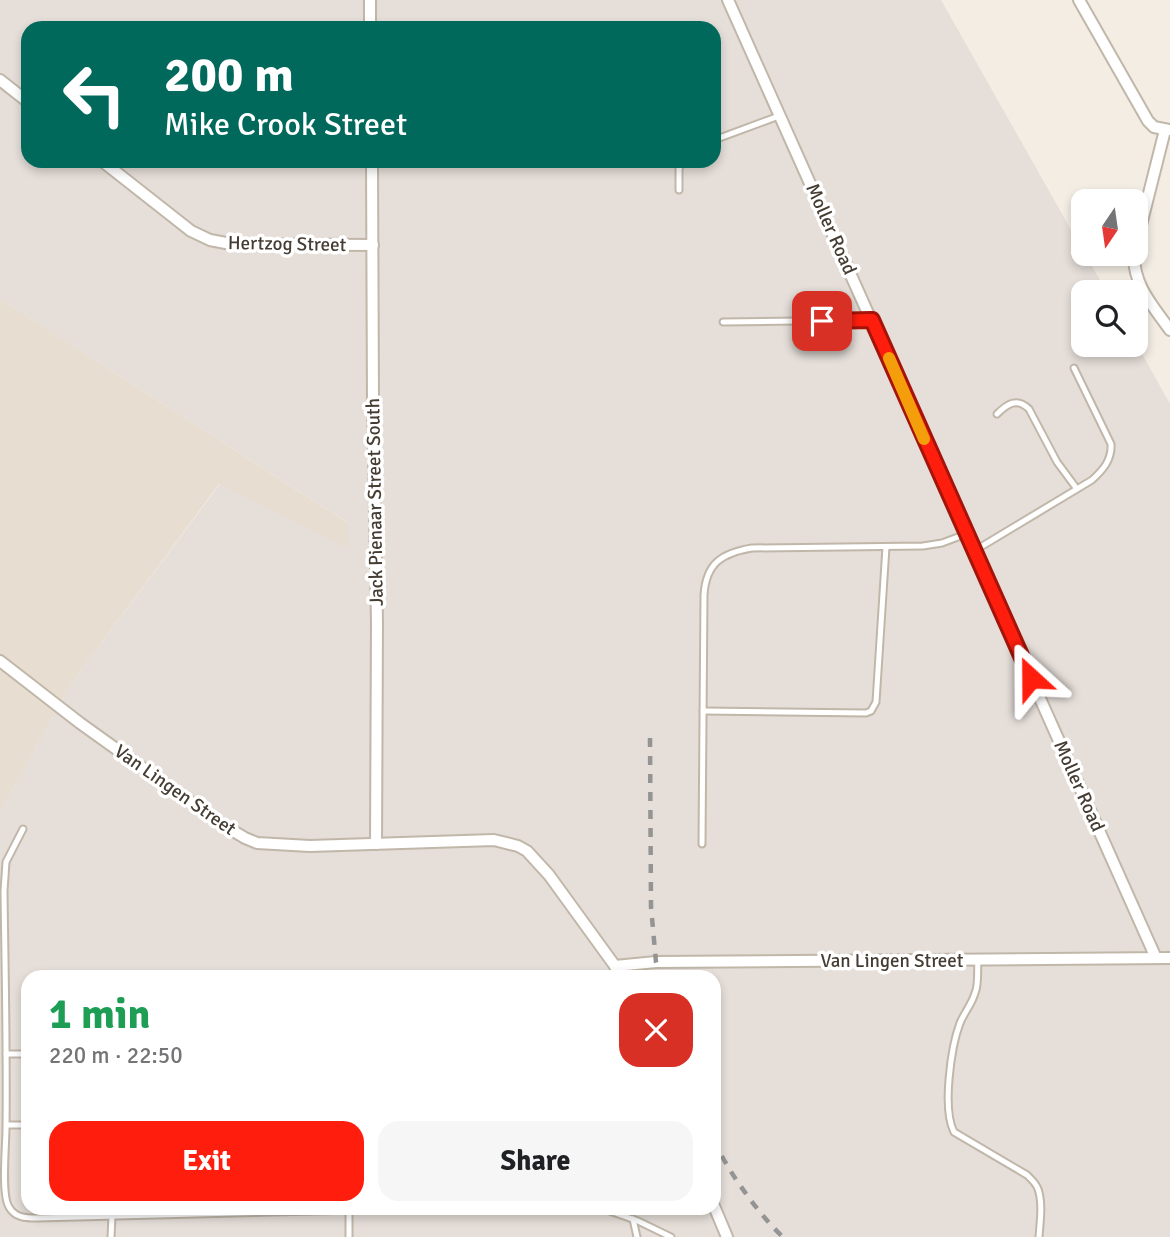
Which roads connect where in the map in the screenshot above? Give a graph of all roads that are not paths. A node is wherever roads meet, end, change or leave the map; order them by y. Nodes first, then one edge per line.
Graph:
1 (370, 0) edge
2 (728, 0) edge
3 (1079, 0) edge
4 (370, 21) edge
5 (0, 80) edge
6 (21, 96) edge
7 (779, 116) junction
8 (1168, 130) edge
9 (721, 137) edge
10 (111, 168) edge
11 (372, 168) edge
12 (679, 168) edge
13 (679, 190) dead end
14 (1148, 202) edge
15 (373, 245) junction
16 (1135, 266) edge
17 (872, 320) junction
18 (723, 322) dead end
19 (1170, 330) edge
20 (1074, 369) dead end
21 (997, 414) dead end
22 (1077, 489) junction
23 (966, 534) junction
24 (886, 547) junction
25 (974, 551) junction
26 (0, 661) edge
27 (703, 711) junction
28 (23, 829) dead end
29 (376, 844) junction
30 (702, 844) dead end
31 (1156, 958) junction
32 (1170, 958) edge
33 (978, 960) junction
34 (616, 970) edge
35 (621, 970) edge
36 (6, 1054) junction
37 (21, 1054) edge
38 (6, 1125) junction
39 (21, 1125) edge
40 (146, 1215) edge
41 (349, 1215) edge
42 (621, 1215) edge
43 (718, 1215) edge
44 (112, 1216) junction
45 (633, 1219) junction
46 (111, 1237) edge
47 (349, 1237) edge
48 (637, 1237) edge
49 (671, 1237) edge
50 (727, 1237) edge
51 (1039, 1237) edge

1 - 4 street
2 - 7 street, Moller Road
3 - 8 street
5 - 6 street
7 - 9 lane
7 - 17 street, Moller Road
8 - 14 street
10 - 15 street, Hertzog Street
11 - 15 street, Jack Pienaar Street South
12 - 13 lane
15 - 29 street, Jack Pienaar Street South
16 - 19 street
17 - 18 lane
17 - 23 street, Moller Road
20 - 22 lane
21 - 22 lane
22 - 25 lane
23 - 24 lane
23 - 25 street, Moller Road
24 - 27 lane
24 - 27 lane
25 - 31 street, Moller Road
26 - 29 street, Van Lingen Street
27 - 30 lane
28 - 36 lane
29 - 34 street, Van Lingen Street
31 - 32 street, Van Lingen Street
31 - 33 street, Van Lingen Street
33 - 35 street, Van Lingen Street
33 - 51 lane
36 - 37 lane
36 - 38 lane
38 - 39 lane
38 - 44 lane
40 - 44 lane
41 - 47 lane
42 - 45 lane
43 - 50 street
44 - 46 lane
45 - 48 lane
45 - 49 lane

